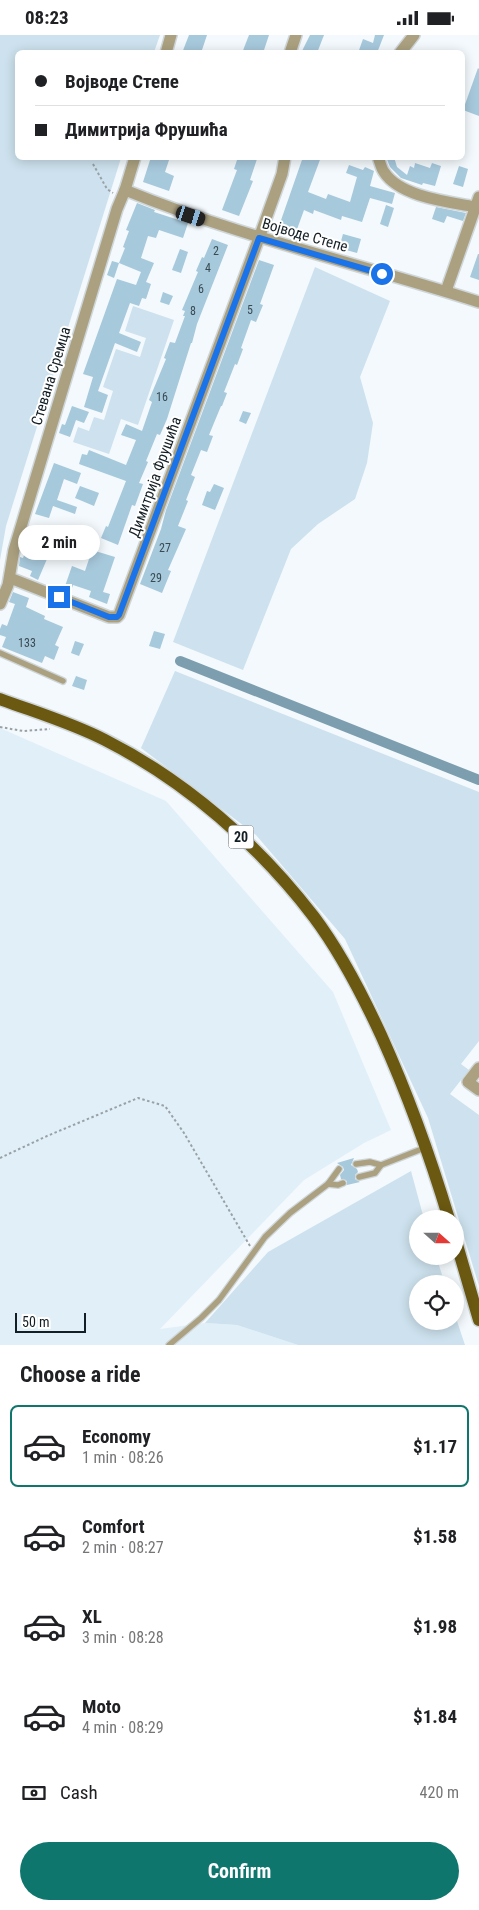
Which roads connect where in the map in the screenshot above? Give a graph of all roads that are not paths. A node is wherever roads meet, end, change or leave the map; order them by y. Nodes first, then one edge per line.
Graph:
1 (171, 35) edge
2 (296, 35) edge
3 (414, 35) edge
4 (167, 50) edge
5 (291, 50) edge
6 (402, 50) edge
7 (134, 160) edge
8 (284, 160) edge
9 (379, 160) edge
10 (123, 194) junction
11 (477, 202) edge
12 (259, 238) junction
13 (446, 291) junction
14 (479, 302) edge
15 (10, 578) junction
16 (0, 604) edge
17 (0, 653) edge
18 (63, 681) dead end
19 (0, 699) edge
20 (479, 1068) edge
21 (479, 1090) edge
22 (427, 1147) junction
23 (356, 1164) dead end
24 (381, 1165) junction
25 (339, 1169) dead end
26 (360, 1177) dead end
27 (343, 1183) dead end
28 (328, 1184) junction
29 (446, 1210) edge
30 (463, 1265) edge
31 (479, 1320) edge
32 (168, 1345) edge

1 - 4 street
2 - 5 street
3 - 6 street
7 - 10 street, Стевана Сремца
8 - 12 street
9 - 11 street
10 - 12 street, Војводе Степе
10 - 15 street, Стевана Сремца
11 - 13 street
12 - 13 street, Војводе Степе
12 - 15 street, Димитрија Фрушића
13 - 14 street, Војводе Степе
15 - 16 street, Стевана Сремца
17 - 18 lane
19 - 22 main road, 20
20 - 21 street
22 - 24 lane
22 - 29 main road, 20
23 - 24 lane
24 - 26 lane
25 - 28 lane
27 - 28 lane
28 - 32 lane
30 - 31 main road

